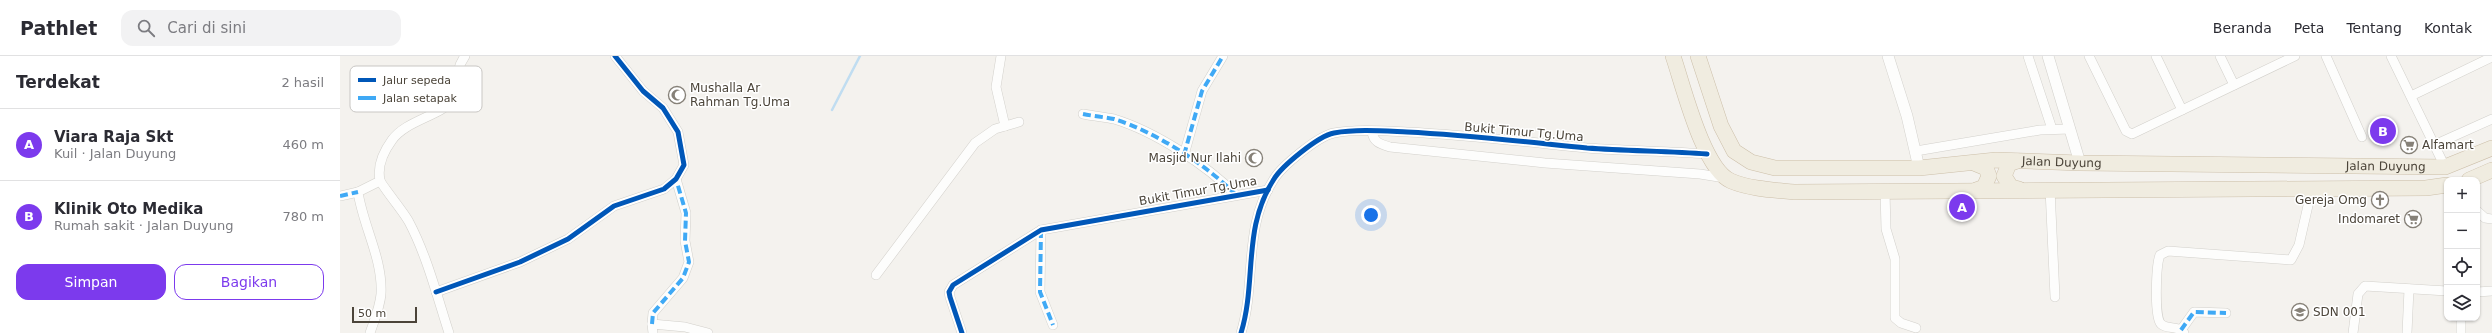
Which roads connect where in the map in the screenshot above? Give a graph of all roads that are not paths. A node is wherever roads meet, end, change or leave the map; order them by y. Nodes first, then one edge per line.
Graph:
1 (465, 56) edge
2 (615, 56) edge
3 (1001, 56) edge
4 (1223, 56) edge
5 (1673, 56) edge
6 (1698, 56) edge
7 (2028, 56) edge
8 (2048, 56) edge
9 (2089, 56) edge
10 (2156, 56) edge
11 (2220, 56) edge
12 (2326, 56) edge
13 (2392, 56) edge
14 (1890, 57) edge
15 (2290, 57) edge
16 (2492, 57) edge
17 (459, 66) edge
18 (2234, 85) junction
19 (2411, 96) junction
20 (2182, 110) junction
21 (434, 112) edge
22 (1083, 114) dead end
23 (2492, 119) edge
24 (1019, 122) dead end
25 (1005, 126) junction
26 (2070, 129) junction
27 (2052, 130) junction
28 (1372, 131) junction
29 (2362, 137) dead end
30 (2434, 146) junction
31 (2492, 148) edge
32 (1916, 151) junction
33 (1707, 154) junction
34 (1184, 155) junction
35 (2018, 161) junction
36 (1974, 163) junction
37 (2080, 163) junction
38 (2445, 167) junction
39 (1919, 168) junction
40 (2492, 170) edge
41 (2477, 177) edge
42 (1726, 178) junction
43 (676, 179) junction
44 (380, 181) junction
45 (2444, 185) edge
46 (2312, 188) junction
47 (2019, 189) junction
48 (2050, 189) junction
49 (1268, 190) junction
50 (1976, 190) junction
51 (1885, 191) junction
52 (358, 192) junction
53 (340, 196) edge
54 (1236, 196) junction
55 (2479, 213) edge
56 (2492, 219) edge
57 (1041, 230) junction
58 (876, 275) dead end
59 (2409, 289) junction
60 (2444, 291) edge
61 (436, 292) junction
62 (2480, 292) edge
63 (2492, 292) edge
64 (2055, 297) dead end
65 (2226, 313) dead end
66 (2461, 321) edge
67 (1053, 325) dead end
68 (1916, 328) dead end
69 (653, 329) edge
70 (2182, 331) edge
71 (370, 333) edge
72 (449, 333) edge
73 (708, 333) edge
74 (962, 333) edge
75 (1241, 333) edge
76 (2353, 333) edge
77 (2407, 333) edge
78 (2461, 333) edge

1 - 17 street
2 - 43 street
3 - 25 street
4 - 34 street
5 - 33 highway
6 - 39 highway, Jalan Duyung
7 - 27 street
8 - 26 street
9 - 20 street
10 - 20 street
11 - 18 street
12 - 29 street
13 - 19 street
14 - 32 street
15 - 18 street
16 - 19 street
18 - 20 street
19 - 30 street
21 - 44 street
22 - 34 street
23 - 30 street
24 - 25 street
25 - 58 street
26 - 27 street
26 - 37 street
27 - 32 street
28 - 33 street, Bukit Timur Tg.Uma
28 - 42 street
28 - 49 street, Bukit Timur Tg.Uma
30 - 38 street
31 - 38 highway, Jalan Duyung
32 - 39 street
33 - 42 highway
34 - 54 street
35 - 36 highway, Jalan Duyung
35 - 37 highway, Jalan Duyung
35 - 47 highway
36 - 39 highway, Jalan Duyung
36 - 50 highway
37 - 38 highway, Jalan Duyung
40 - 41 highway
42 - 51 highway, Jalan Duyung
43 - 61 street
43 - 69 street
44 - 52 street
44 - 61 street
45 - 46 highway, Jalan Duyung
46 - 48 highway, Jalan Duyung
46 - 70 street
47 - 48 highway, Jalan Duyung
47 - 50 highway, Jalan Duyung
48 - 64 street
49 - 54 street, Bukit Timur Tg.Uma
49 - 75 street
50 - 51 highway, Jalan Duyung
51 - 68 street
52 - 53 street
52 - 71 street
54 - 57 street, Bukit Timur Tg.Uma
55 - 56 street
57 - 67 street
57 - 74 street, Bukit Timur Tg.Uma
59 - 60 street
59 - 76 street
59 - 77 street
61 - 72 street
62 - 63 street
65 - 70 street
66 - 78 street
69 - 73 street

